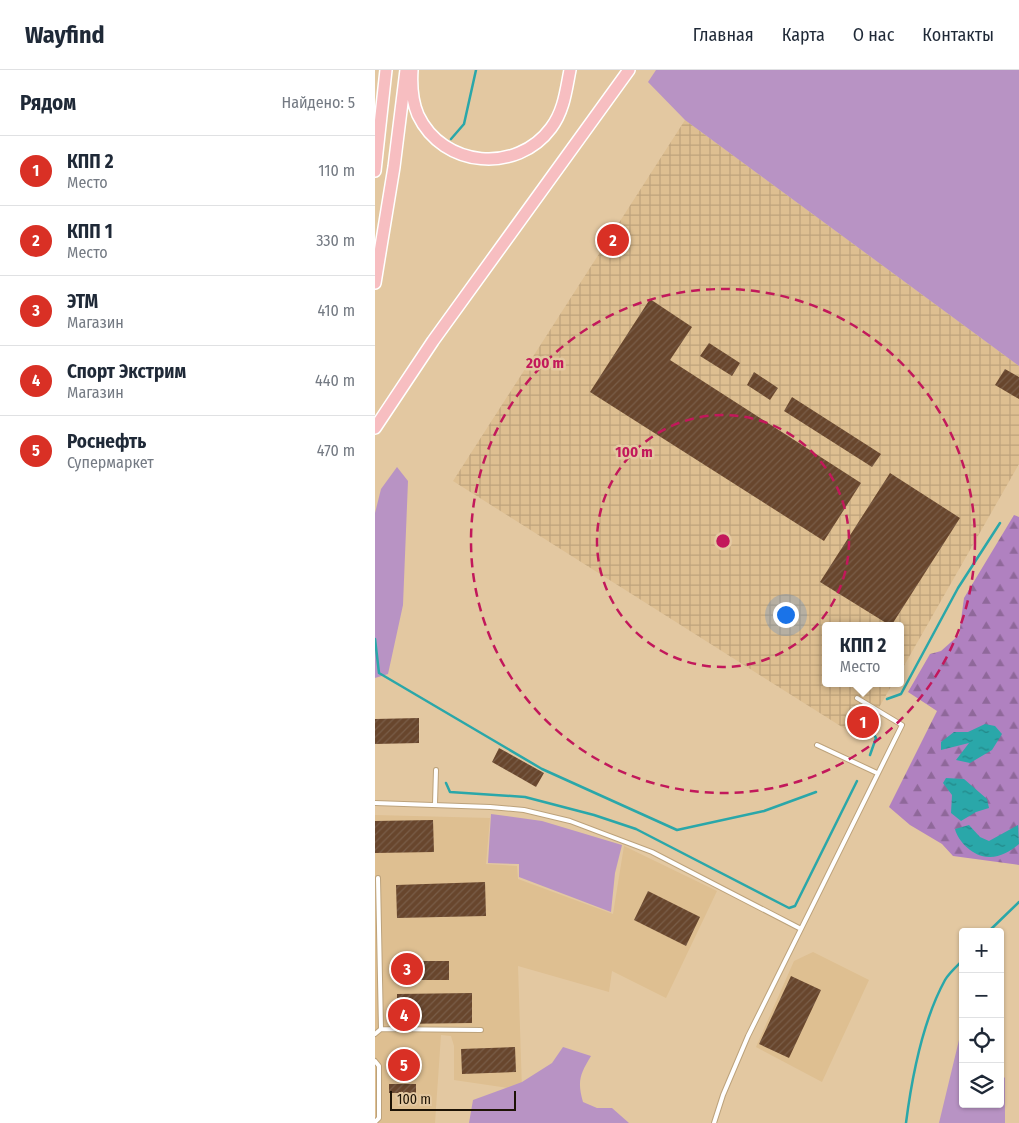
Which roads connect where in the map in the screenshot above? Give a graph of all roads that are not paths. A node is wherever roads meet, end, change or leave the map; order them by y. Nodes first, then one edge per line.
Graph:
1 (387, 70) edge
2 (406, 70) edge
3 (411, 70) edge
4 (570, 70) edge
5 (629, 70) edge
6 (375, 171) edge
7 (375, 283) edge
8 (375, 428) edge
9 (857, 698) dead end
10 (817, 745) dead end
11 (436, 770) dead end
12 (877, 773) junction
13 (376, 804) edge
14 (435, 804) junction
15 (377, 878) dead end
16 (376, 902) edge
17 (801, 929) junction
18 (381, 1029) junction
19 (481, 1030) dead end
20 (375, 1034) edge
21 (375, 1061) edge
22 (375, 1122) edge
23 (714, 1123) edge

1 - 6 main road
2 - 7 main road
3 - 4 main road
5 - 8 main road
9 - 12 lane
10 - 12 lane
11 - 14 lane
12 - 17 lane
13 - 14 lane
14 - 17 lane
15 - 16 lane
16 - 18 lane
17 - 23 lane
18 - 19 lane
18 - 20 lane
21 - 22 lane

